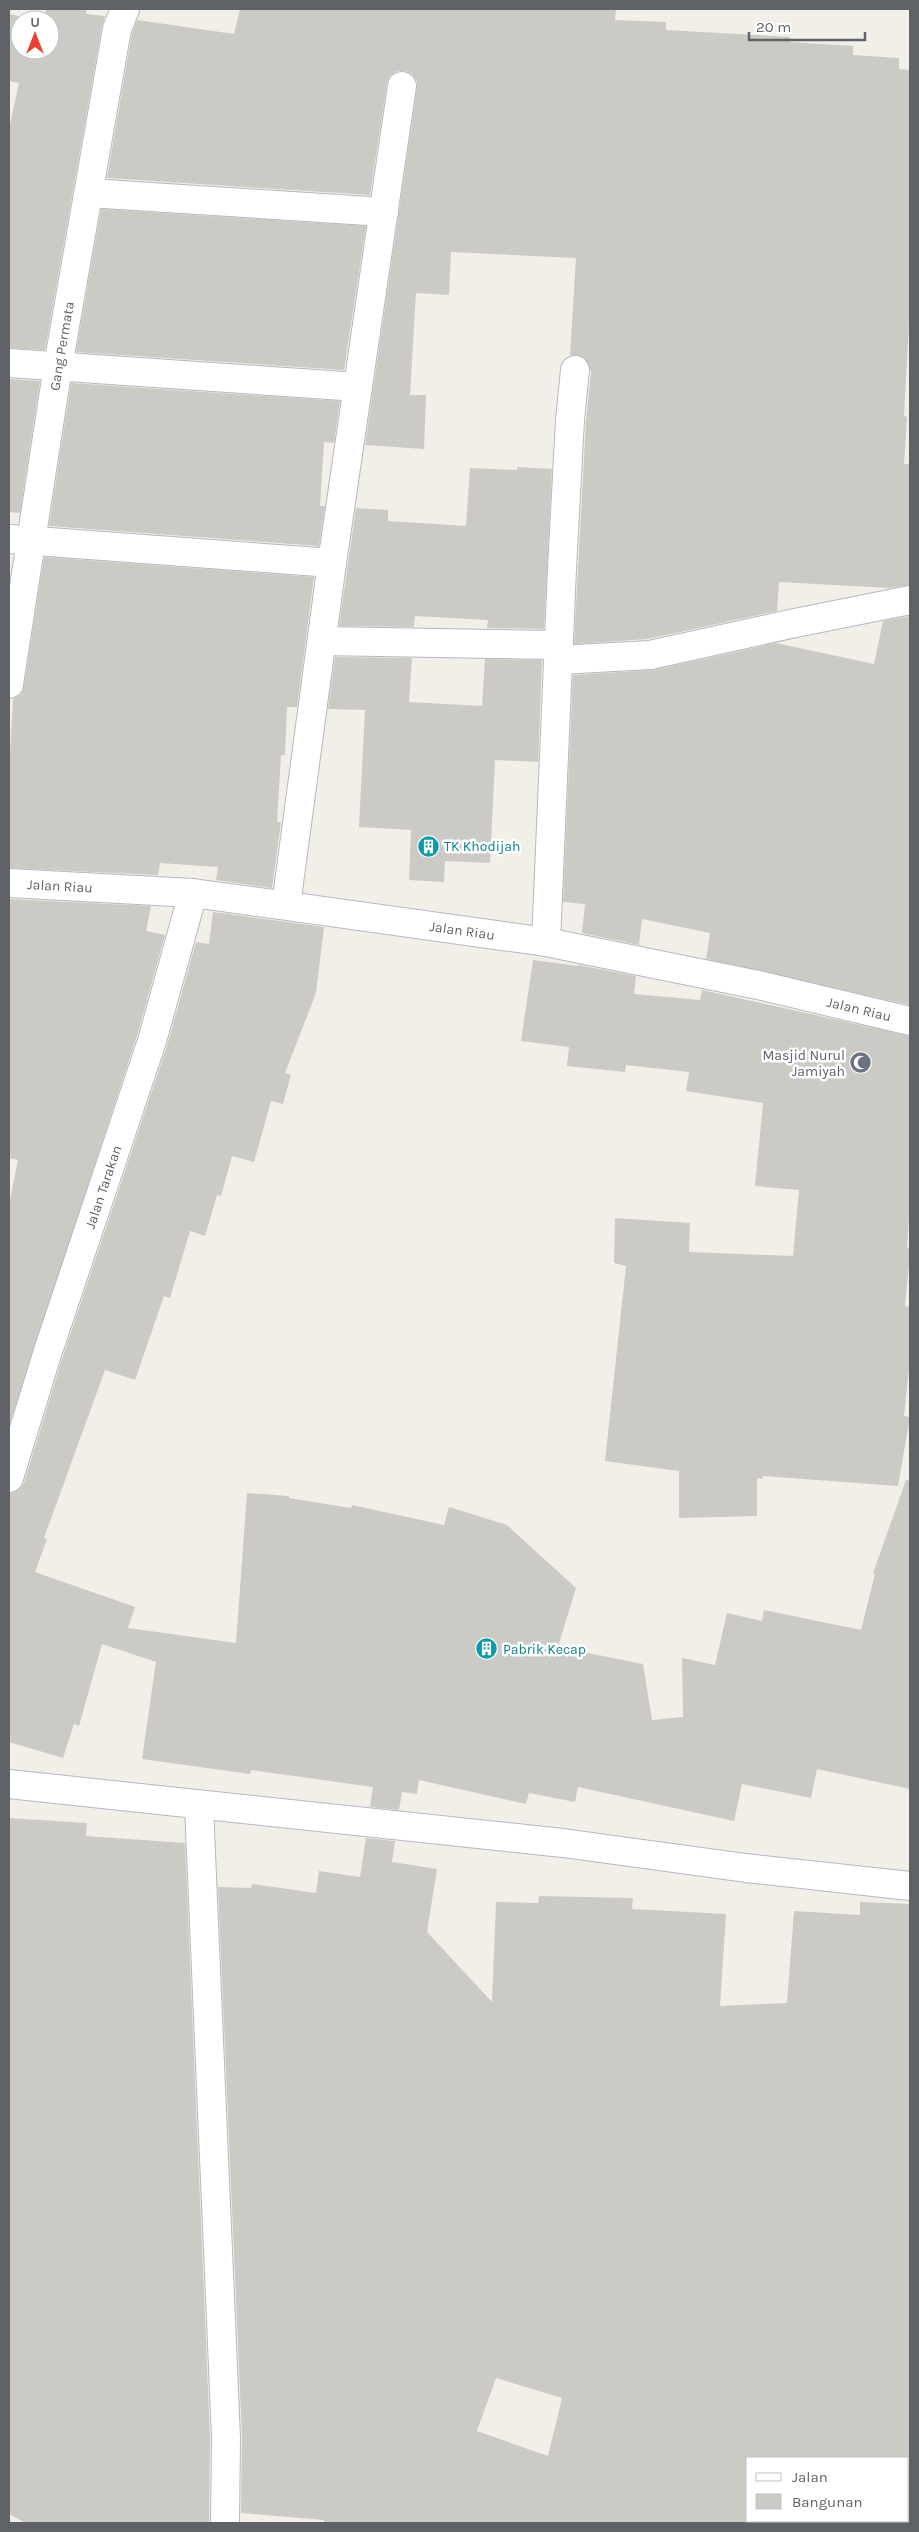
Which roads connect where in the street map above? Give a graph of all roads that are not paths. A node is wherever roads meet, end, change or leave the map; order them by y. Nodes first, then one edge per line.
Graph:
1 (124, 9) edge
2 (402, 86) dead end
3 (89, 193) junction
4 (384, 212) junction
5 (9, 363) edge
6 (58, 366) junction
7 (575, 370) dead end
8 (358, 387) junction
9 (20, 540) edge
10 (332, 563) junction
11 (910, 600) edge
12 (322, 640) junction
13 (559, 653) junction
14 (9, 684) edge
15 (9, 883) edge
16 (193, 893) junction
17 (286, 905) junction
18 (546, 942) junction
19 (910, 1021) edge
20 (9, 1478) edge
21 (9, 1784) edge
22 (200, 1806) junction
23 (910, 1886) edge
24 (225, 2523) edge

1 - 3 street, Gang Permata
2 - 4 street
3 - 4 street
3 - 6 street, Gang Permata
4 - 8 street
5 - 6 street
6 - 8 street
6 - 9 street, Gang Permata
7 - 13 street
8 - 10 street
9 - 10 street
9 - 14 street, Gang Permata
10 - 12 street
11 - 13 street
12 - 13 street
12 - 17 street
13 - 18 street
15 - 16 street, Jalan Riau
16 - 17 street, Jalan Riau
16 - 20 street, Jalan Tarakan
17 - 18 street, Jalan Riau
18 - 19 street, Jalan Riau
21 - 22 street
22 - 23 street
22 - 24 street

